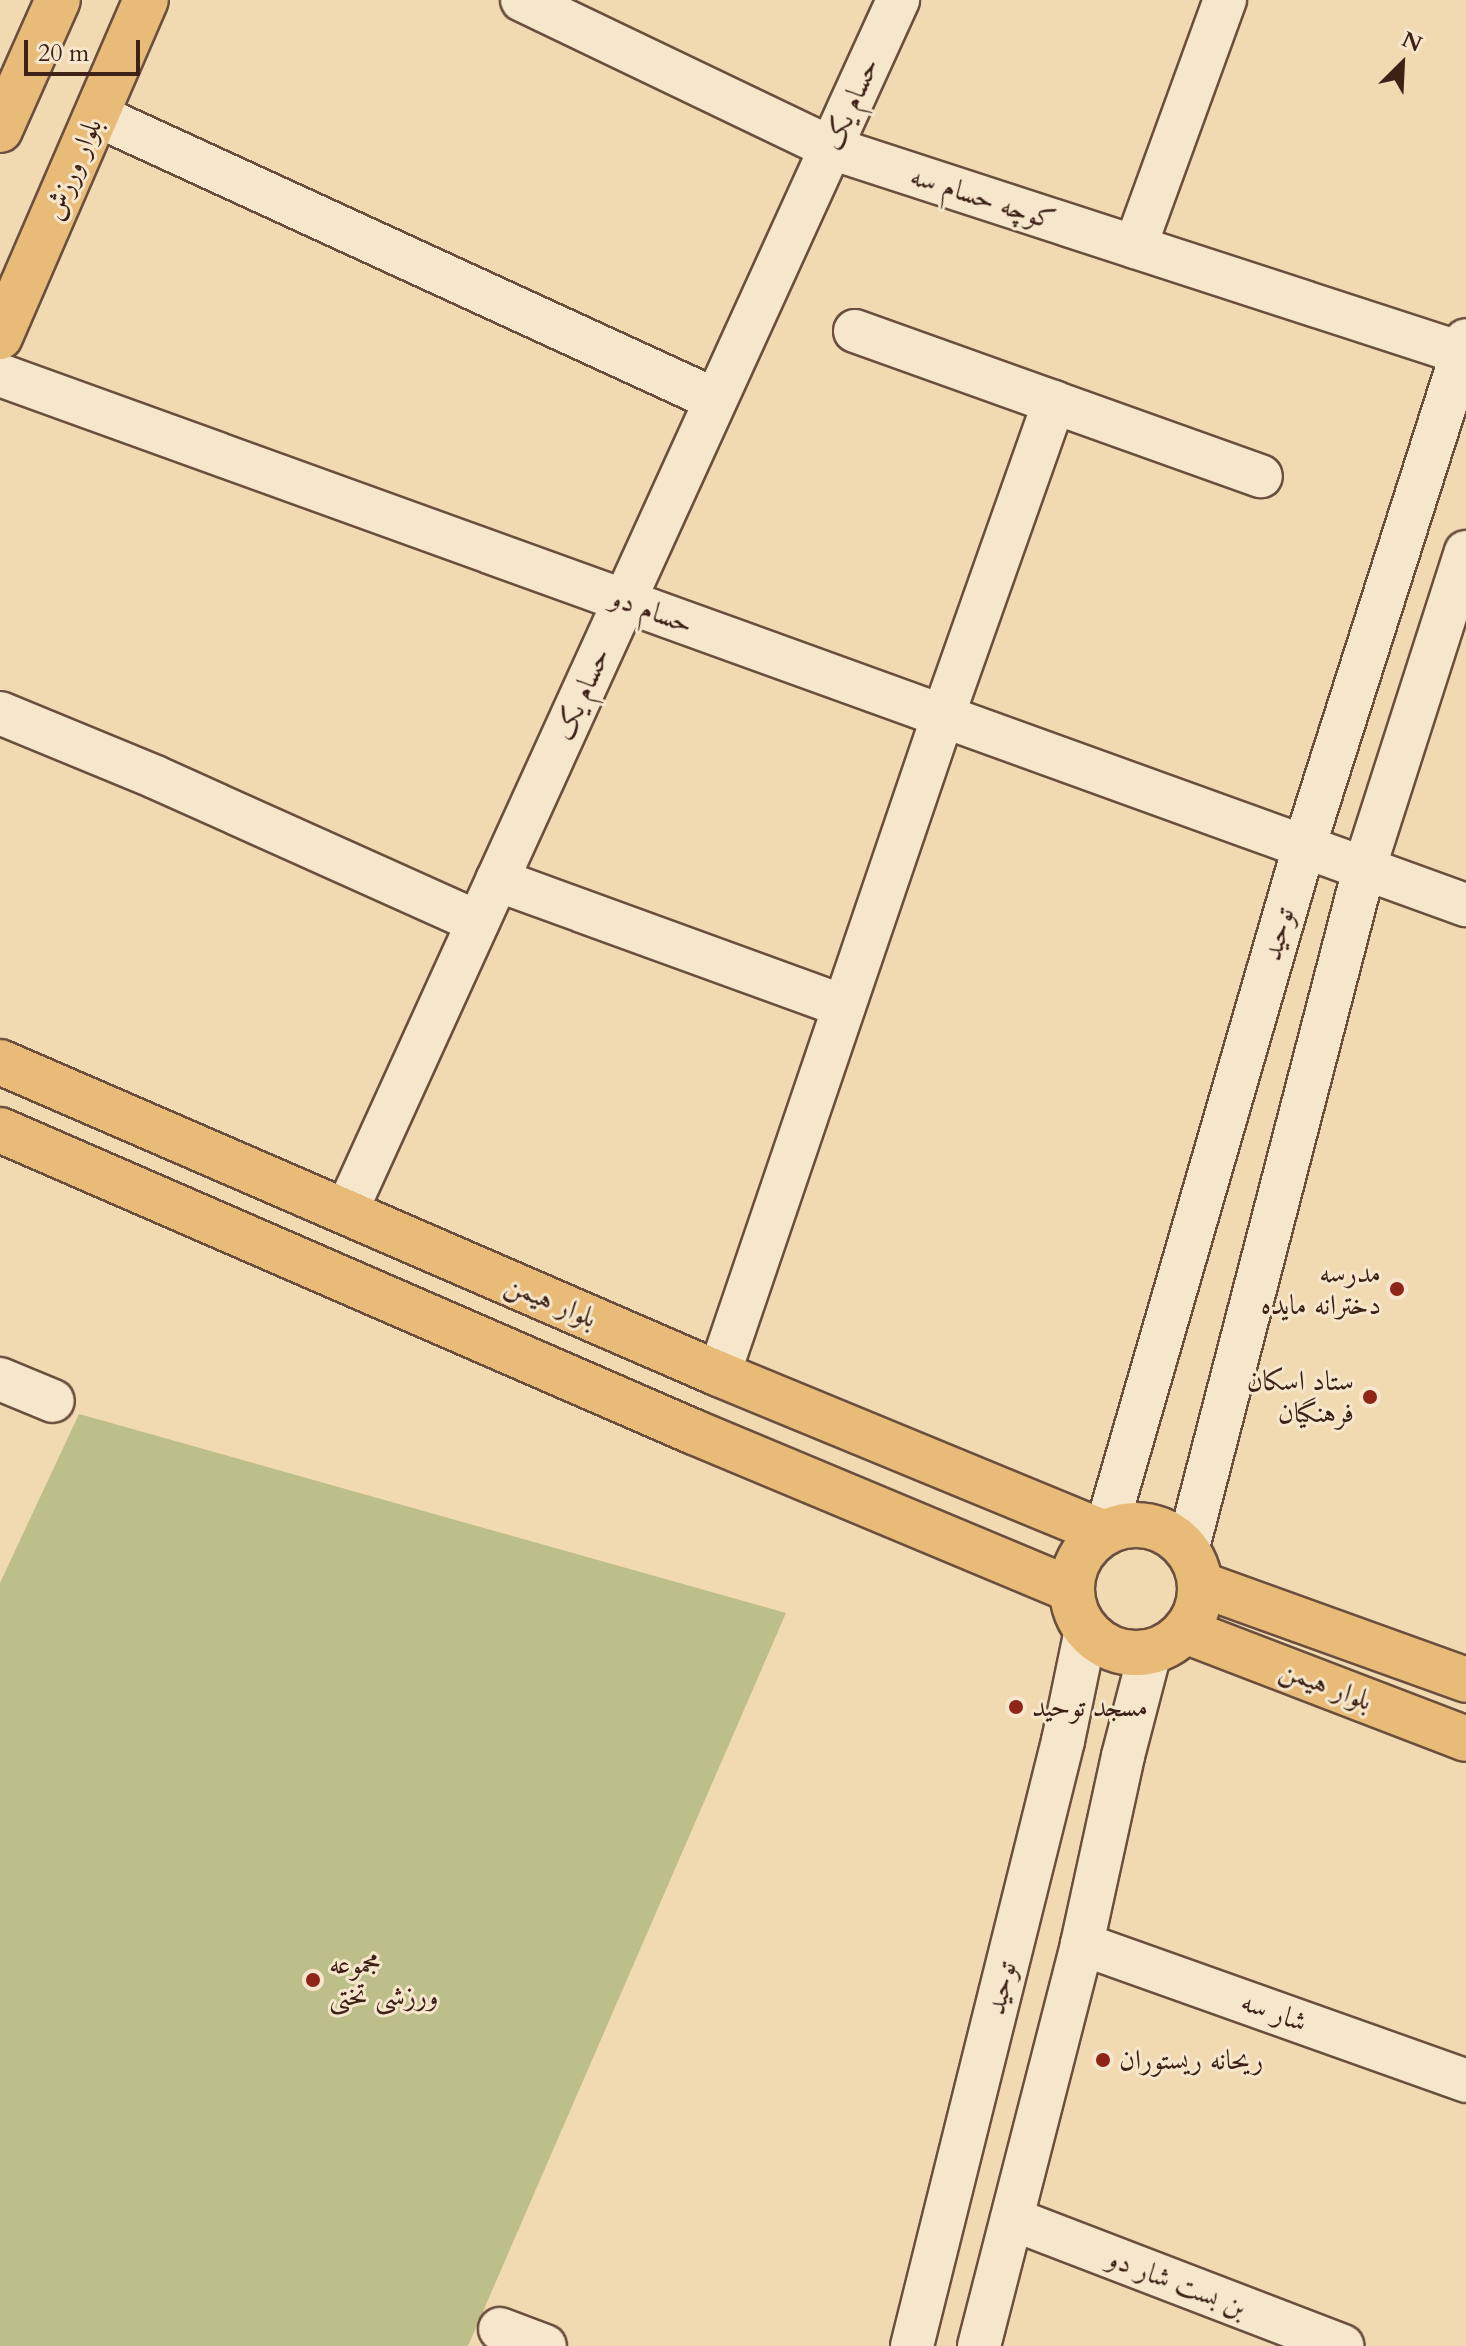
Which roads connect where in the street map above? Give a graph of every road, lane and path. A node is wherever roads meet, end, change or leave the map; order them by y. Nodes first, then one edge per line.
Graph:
1 (58, 0) edge
2 (146, 0) edge
3 (522, 0) edge
4 (898, 0) edge
5 (1225, 0) edge
6 (575, 12) edge
7 (96, 115) junction
8 (0, 130) edge
9 (831, 148) junction
10 (1135, 247) junction
11 (855, 331) dead end
12 (0, 337) edge
13 (1464, 346) edge
14 (0, 375) edge
15 (716, 400) junction
16 (1054, 402) junction
17 (1261, 476) dead end
18 (1465, 556) edge
19 (624, 601) junction
20 (0, 713) edge
21 (943, 716) junction
22 (1304, 847) junction
23 (1364, 869) junction
24 (497, 880) junction
25 (1466, 905) edge
26 (478, 922) junction
27 (844, 1006) junction
28 (0, 1062) edge
29 (0, 1130) edge
30 (346, 1212) junction
31 (322, 1270) junction
32 (719, 1374) junction
33 (0, 1379) edge
34 (53, 1401) dead end
35 (694, 1432) junction
36 (1105, 1533) junction
37 (1194, 1568) junction
38 (1079, 1610) junction
39 (1168, 1642) junction
40 (1466, 1680) edge
41 (1466, 1739) edge
42 (1063, 1741) junction
43 (1123, 1756) junction
44 (1082, 1944) junction
45 (1466, 2081) edge
46 (1012, 2219) junction
47 (500, 2329) dead end
48 (545, 2346) edge
49 (912, 2346) edge
50 (979, 2346) edge
51 (1342, 2346) edge

1 - 8 main road
2 - 7 main road, بلوار ورزش
3 - 6 street, کوچه حسام سه
4 - 9 street, حسام یک
5 - 10 street
6 - 9 street, کوچه حسام سه
7 - 12 main road, بلوار ورزش
7 - 15 street
9 - 10 street, کوچه حسام سه
9 - 15 street, حسام یک
10 - 13 street, کوچه حسام سه
11 - 16 street
13 - 22 street, توحید
14 - 19 street, حسام دو
15 - 19 street, حسام یک
16 - 17 street
16 - 21 street
18 - 23 street
19 - 21 street, حسام دو
19 - 24 street, حسام یک
20 - 26 street
21 - 22 street, حسام دو
21 - 27 street
22 - 23 street, حسام دو
22 - 36 street, توحید
23 - 25 street, حسام دو
23 - 37 street
24 - 26 street, حسام یک
24 - 27 street
26 - 30 street, حسام یک
27 - 32 street
28 - 30 main road, بلوار هیمن
29 - 31 main road
30 - 31 main road
30 - 32 main road, بلوار هیمن
31 - 35 main road
32 - 35 main road
32 - 36 main road, بلوار هیمن
33 - 34 street
35 - 38 main road
36 - 37 main road
36 - 38 main road
37 - 39 main road
37 - 40 main road, بلوار هیمن
38 - 39 main road
38 - 42 street, توحید
39 - 41 main road, بلوار هیمن
39 - 43 street
42 - 43 street
42 - 49 street, توحید
43 - 44 street
44 - 45 street, شار سه
44 - 46 street
46 - 50 street
46 - 51 street, بن بست شار دو
47 - 48 street

